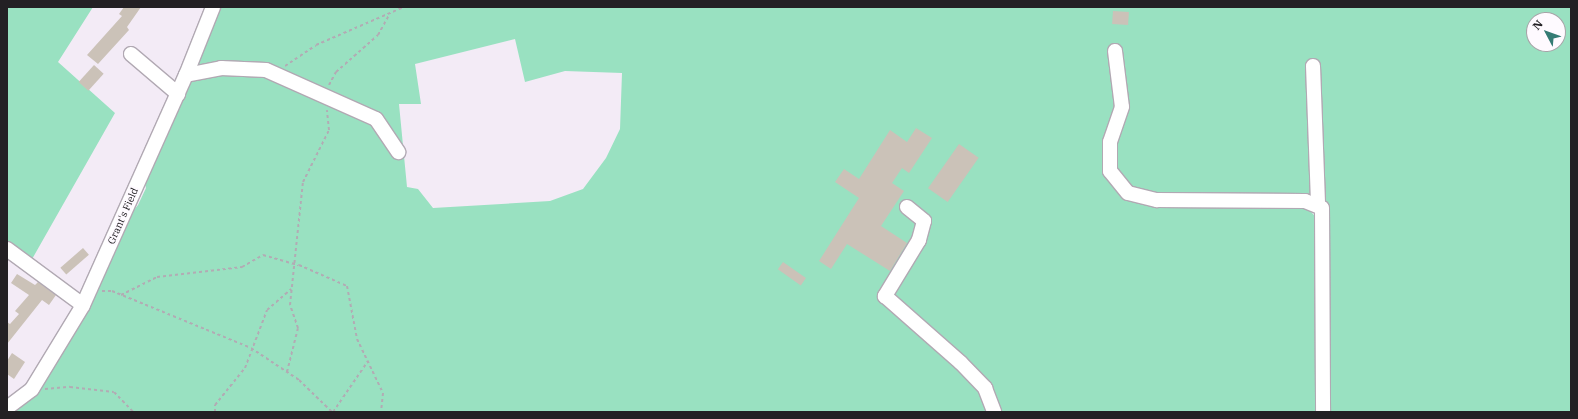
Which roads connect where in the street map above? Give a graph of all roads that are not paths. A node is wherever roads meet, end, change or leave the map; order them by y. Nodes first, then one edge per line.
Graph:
1 (213, 7) edge
2 (1115, 51) dead end
3 (131, 54) dead end
4 (1313, 66) dead end
5 (186, 75) junction
6 (178, 94) junction
7 (398, 152) dead end
8 (1318, 204) junction
9 (907, 207) dead end
10 (7, 250) edge
11 (83, 305) junction
12 (7, 408) edge
13 (994, 412) edge
14 (1324, 412) edge

1 - 5 street, Grant's Field
2 - 8 street
3 - 6 street
4 - 8 street
5 - 6 street, Grant's Field
5 - 7 street
6 - 11 street, Grant's Field
8 - 14 street
9 - 13 street
10 - 11 street
11 - 12 street, Grant's Field

